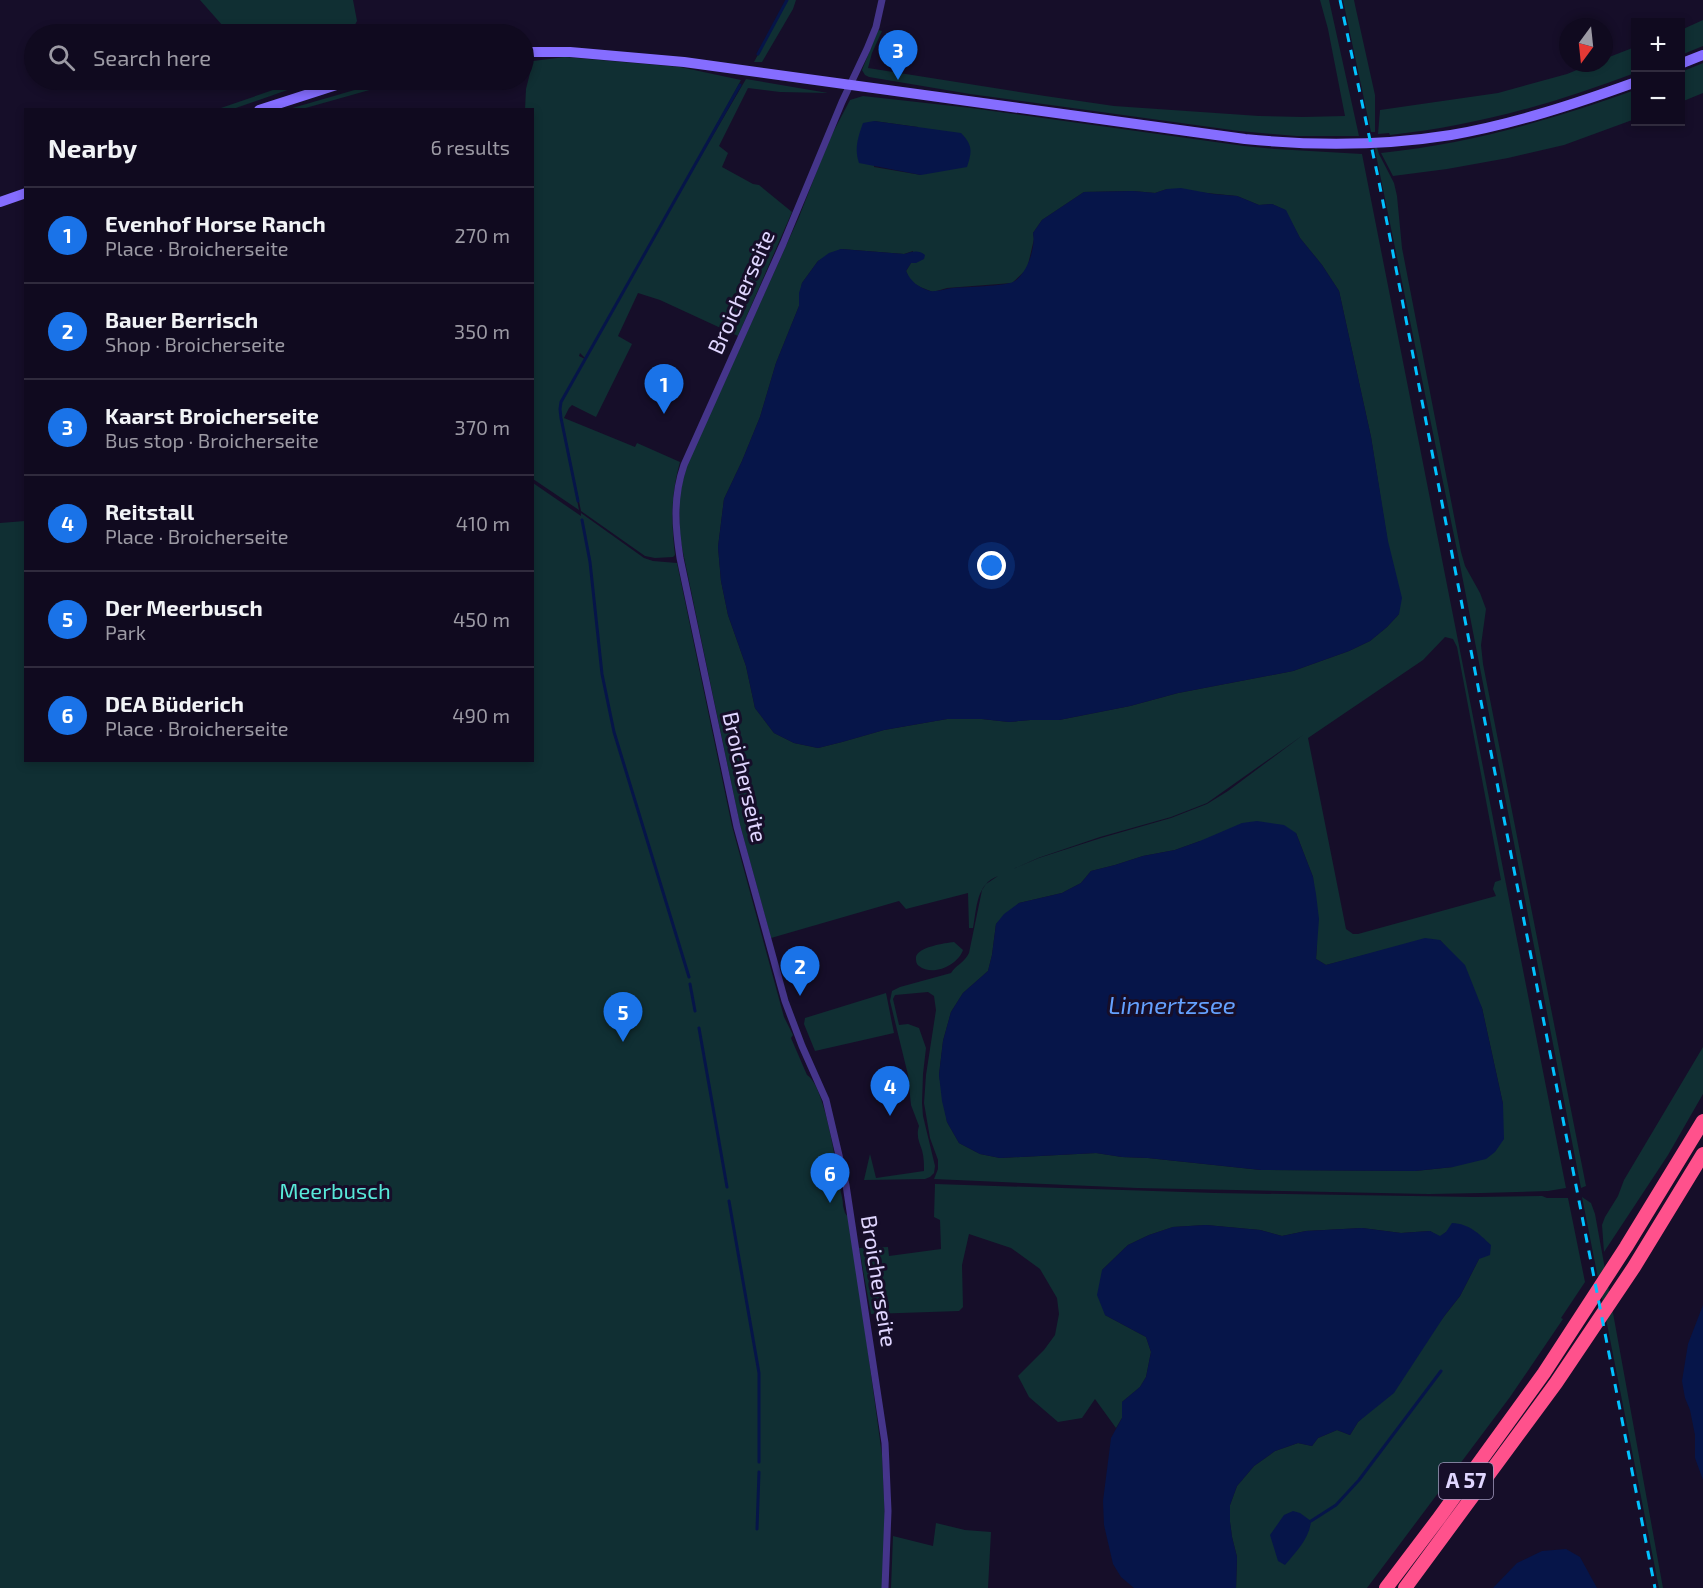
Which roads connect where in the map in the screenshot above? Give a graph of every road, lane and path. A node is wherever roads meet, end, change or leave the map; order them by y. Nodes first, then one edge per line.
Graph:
1 (882, 0) edge
2 (534, 52) edge
3 (1703, 55) edge
4 (1685, 62) edge
5 (1631, 83) edge
6 (850, 85) junction
7 (321, 90) edge
8 (265, 108) edge
9 (24, 194) edge
10 (0, 202) edge
11 (1703, 1120) edge
12 (1703, 1154) edge
13 (885, 1588) edge
14 (1386, 1588) edge
15 (1405, 1588) edge

1 - 6 street, Broicherseite
2 - 6 main road
3 - 4 main road
5 - 6 main road
6 - 13 street, Broicherseite
7 - 8 main road
9 - 10 main road
11 - 14 highway, A 57
12 - 15 highway, A 57

